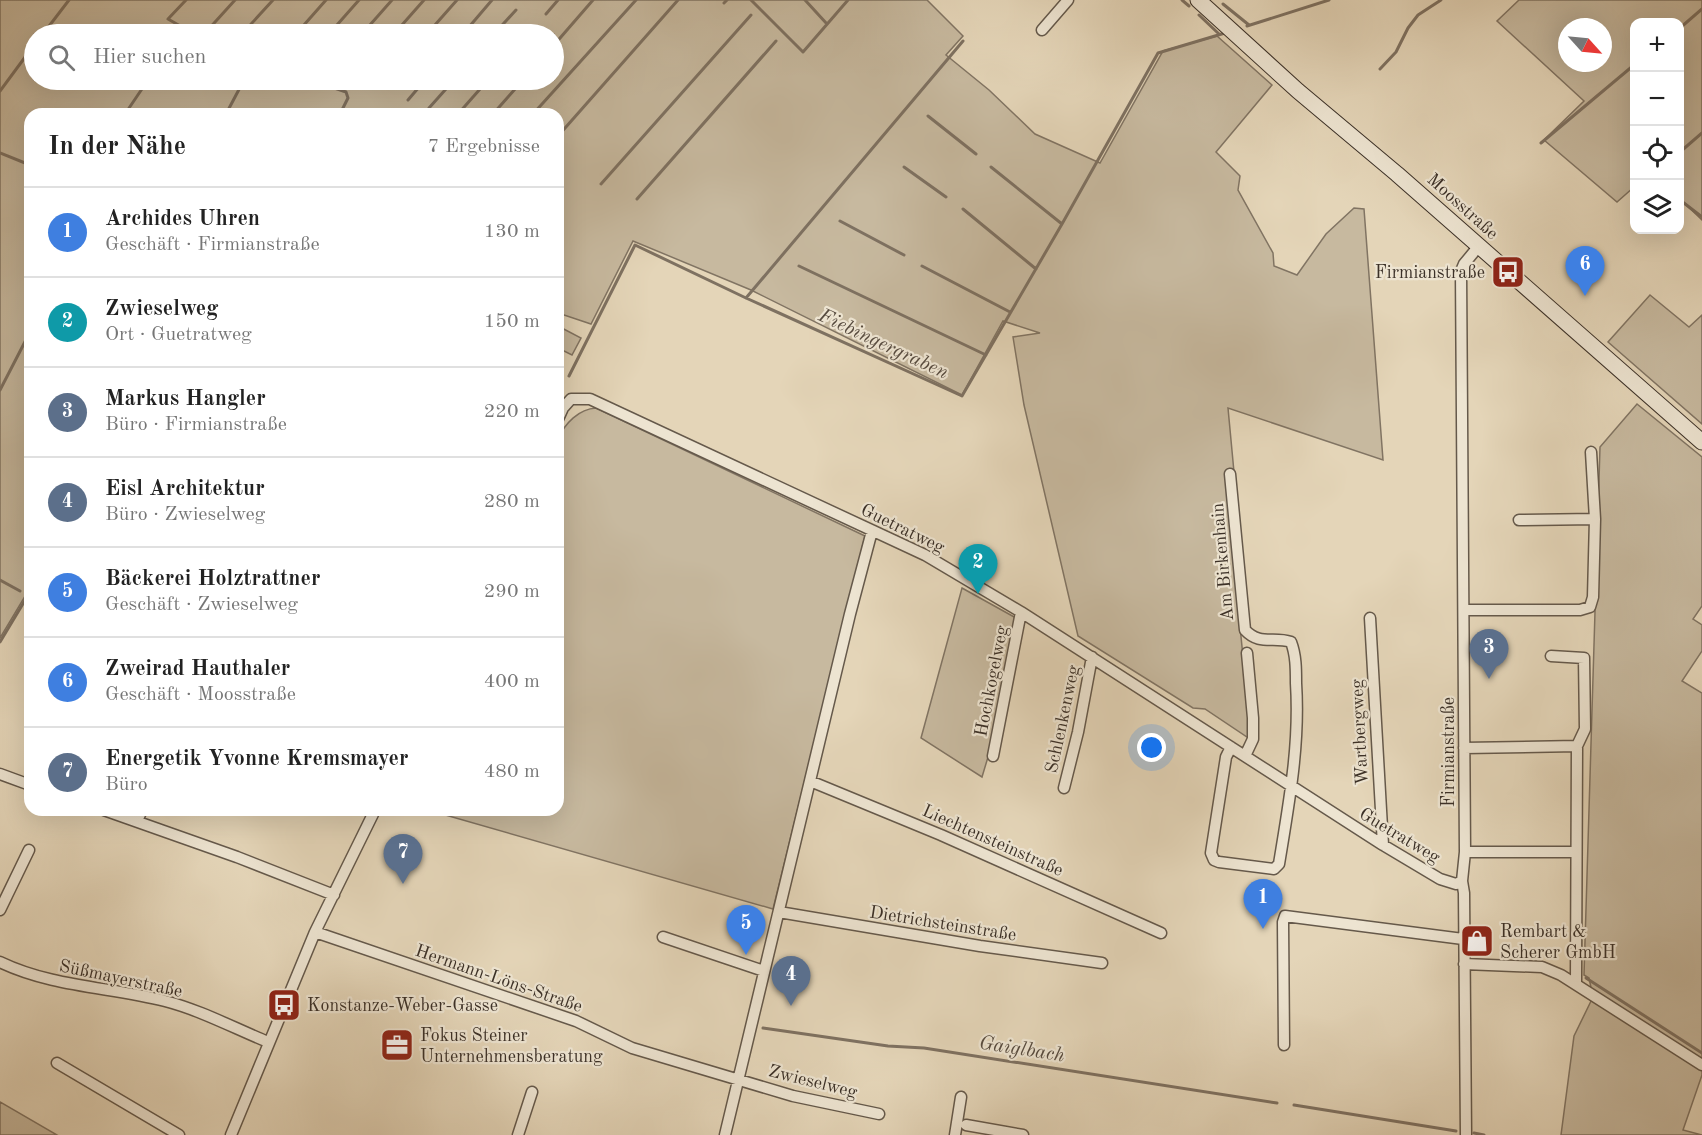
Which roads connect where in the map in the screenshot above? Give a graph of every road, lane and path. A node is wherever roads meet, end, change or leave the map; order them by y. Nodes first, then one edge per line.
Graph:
1 (1068, 0) edge
2 (1198, 0) edge
3 (1042, 30) dead end
4 (1478, 247) junction
5 (564, 407) edge
6 (1702, 442) edge
7 (1591, 452) dead end
8 (1230, 474) dead end
9 (1595, 519) junction
10 (1519, 520) dead end
11 (872, 531) junction
12 (1464, 610) junction
13 (1021, 612) junction
14 (1370, 618) dead end
15 (1247, 653) dead end
16 (1551, 656) dead end
17 (1092, 657) junction
18 (1577, 746) junction
19 (1231, 747) junction
20 (1464, 748) junction
21 (993, 756) dead end
22 (1245, 756) junction
23 (0, 774) edge
24 (810, 781) junction
25 (24, 783) edge
26 (1064, 788) dead end
27 (1292, 788) junction
28 (122, 816) edge
29 (139, 816) edge
30 (372, 816) edge
31 (137, 821) junction
32 (1383, 845) junction
33 (29, 850) dead end
34 (1465, 852) junction
35 (1576, 852) junction
36 (1462, 881) junction
37 (334, 895) junction
38 (0, 910) edge
39 (779, 912) junction
40 (315, 932) junction
41 (1161, 933) dead end
42 (663, 937) dead end
43 (1463, 939) junction
44 (0, 962) edge
45 (1102, 963) dead end
46 (1464, 964) junction
47 (764, 971) junction
48 (1575, 982) junction
49 (268, 1042) junction
50 (1284, 1045) dead end
51 (57, 1064) dead end
52 (1702, 1065) edge
53 (739, 1081) junction
54 (532, 1092) dead end
55 (961, 1096) dead end
56 (879, 1114) dead end
57 (966, 1125) dead end
58 (179, 1135) edge
59 (231, 1135) edge
60 (518, 1135) edge
61 (725, 1135) edge
62 (955, 1135) edge
63 (1023, 1135) edge
64 (1466, 1135) edge

1 - 3 street
2 - 4 street, Moosstraße
4 - 6 street, Moosstraße
4 - 12 street, Firmianstraße
5 - 11 street, Guetratweg
7 - 9 street
8 - 27 street, Am Birkenhain
9 - 10 street
9 - 12 street
11 - 13 street, Guetratweg
11 - 24 street, Zwieselweg
12 - 20 street, Firmianstraße
13 - 17 street, Guetratweg
13 - 21 street, Hochkogelweg
14 - 32 street, Wartbergweg
15 - 22 street
16 - 18 street
17 - 19 street, Guetratweg
17 - 26 street, Schlenkenweg
18 - 20 street
18 - 35 street
19 - 22 street, Guetratweg
19 - 27 street
20 - 34 street, Firmianstraße
22 - 27 street, Guetratweg
23 - 25 street
24 - 39 street, Zwieselweg
24 - 41 street, Liechtensteinstraße
27 - 32 street, Guetratweg
28 - 31 street
29 - 31 street
30 - 37 street
31 - 37 street
32 - 36 street, Guetratweg
33 - 38 street
34 - 35 street
34 - 36 street, Firmianstraße
35 - 48 street
36 - 43 street, Firmianstraße
37 - 40 street
39 - 45 street, Dietrichsteinstraße
39 - 47 street, Zwieselweg
40 - 49 street
40 - 53 street, Hermann-Löns-Straße
42 - 47 street
43 - 46 street, Firmianstraße
43 - 50 street
44 - 49 street, Süßmayerstraße
46 - 48 street
46 - 64 street, Firmianstraße
47 - 53 street, Zwieselweg
48 - 52 street
49 - 59 street
51 - 58 street
53 - 56 street, Zwieselweg
53 - 61 street, Zwieselweg
54 - 60 street
55 - 62 street
57 - 63 street

